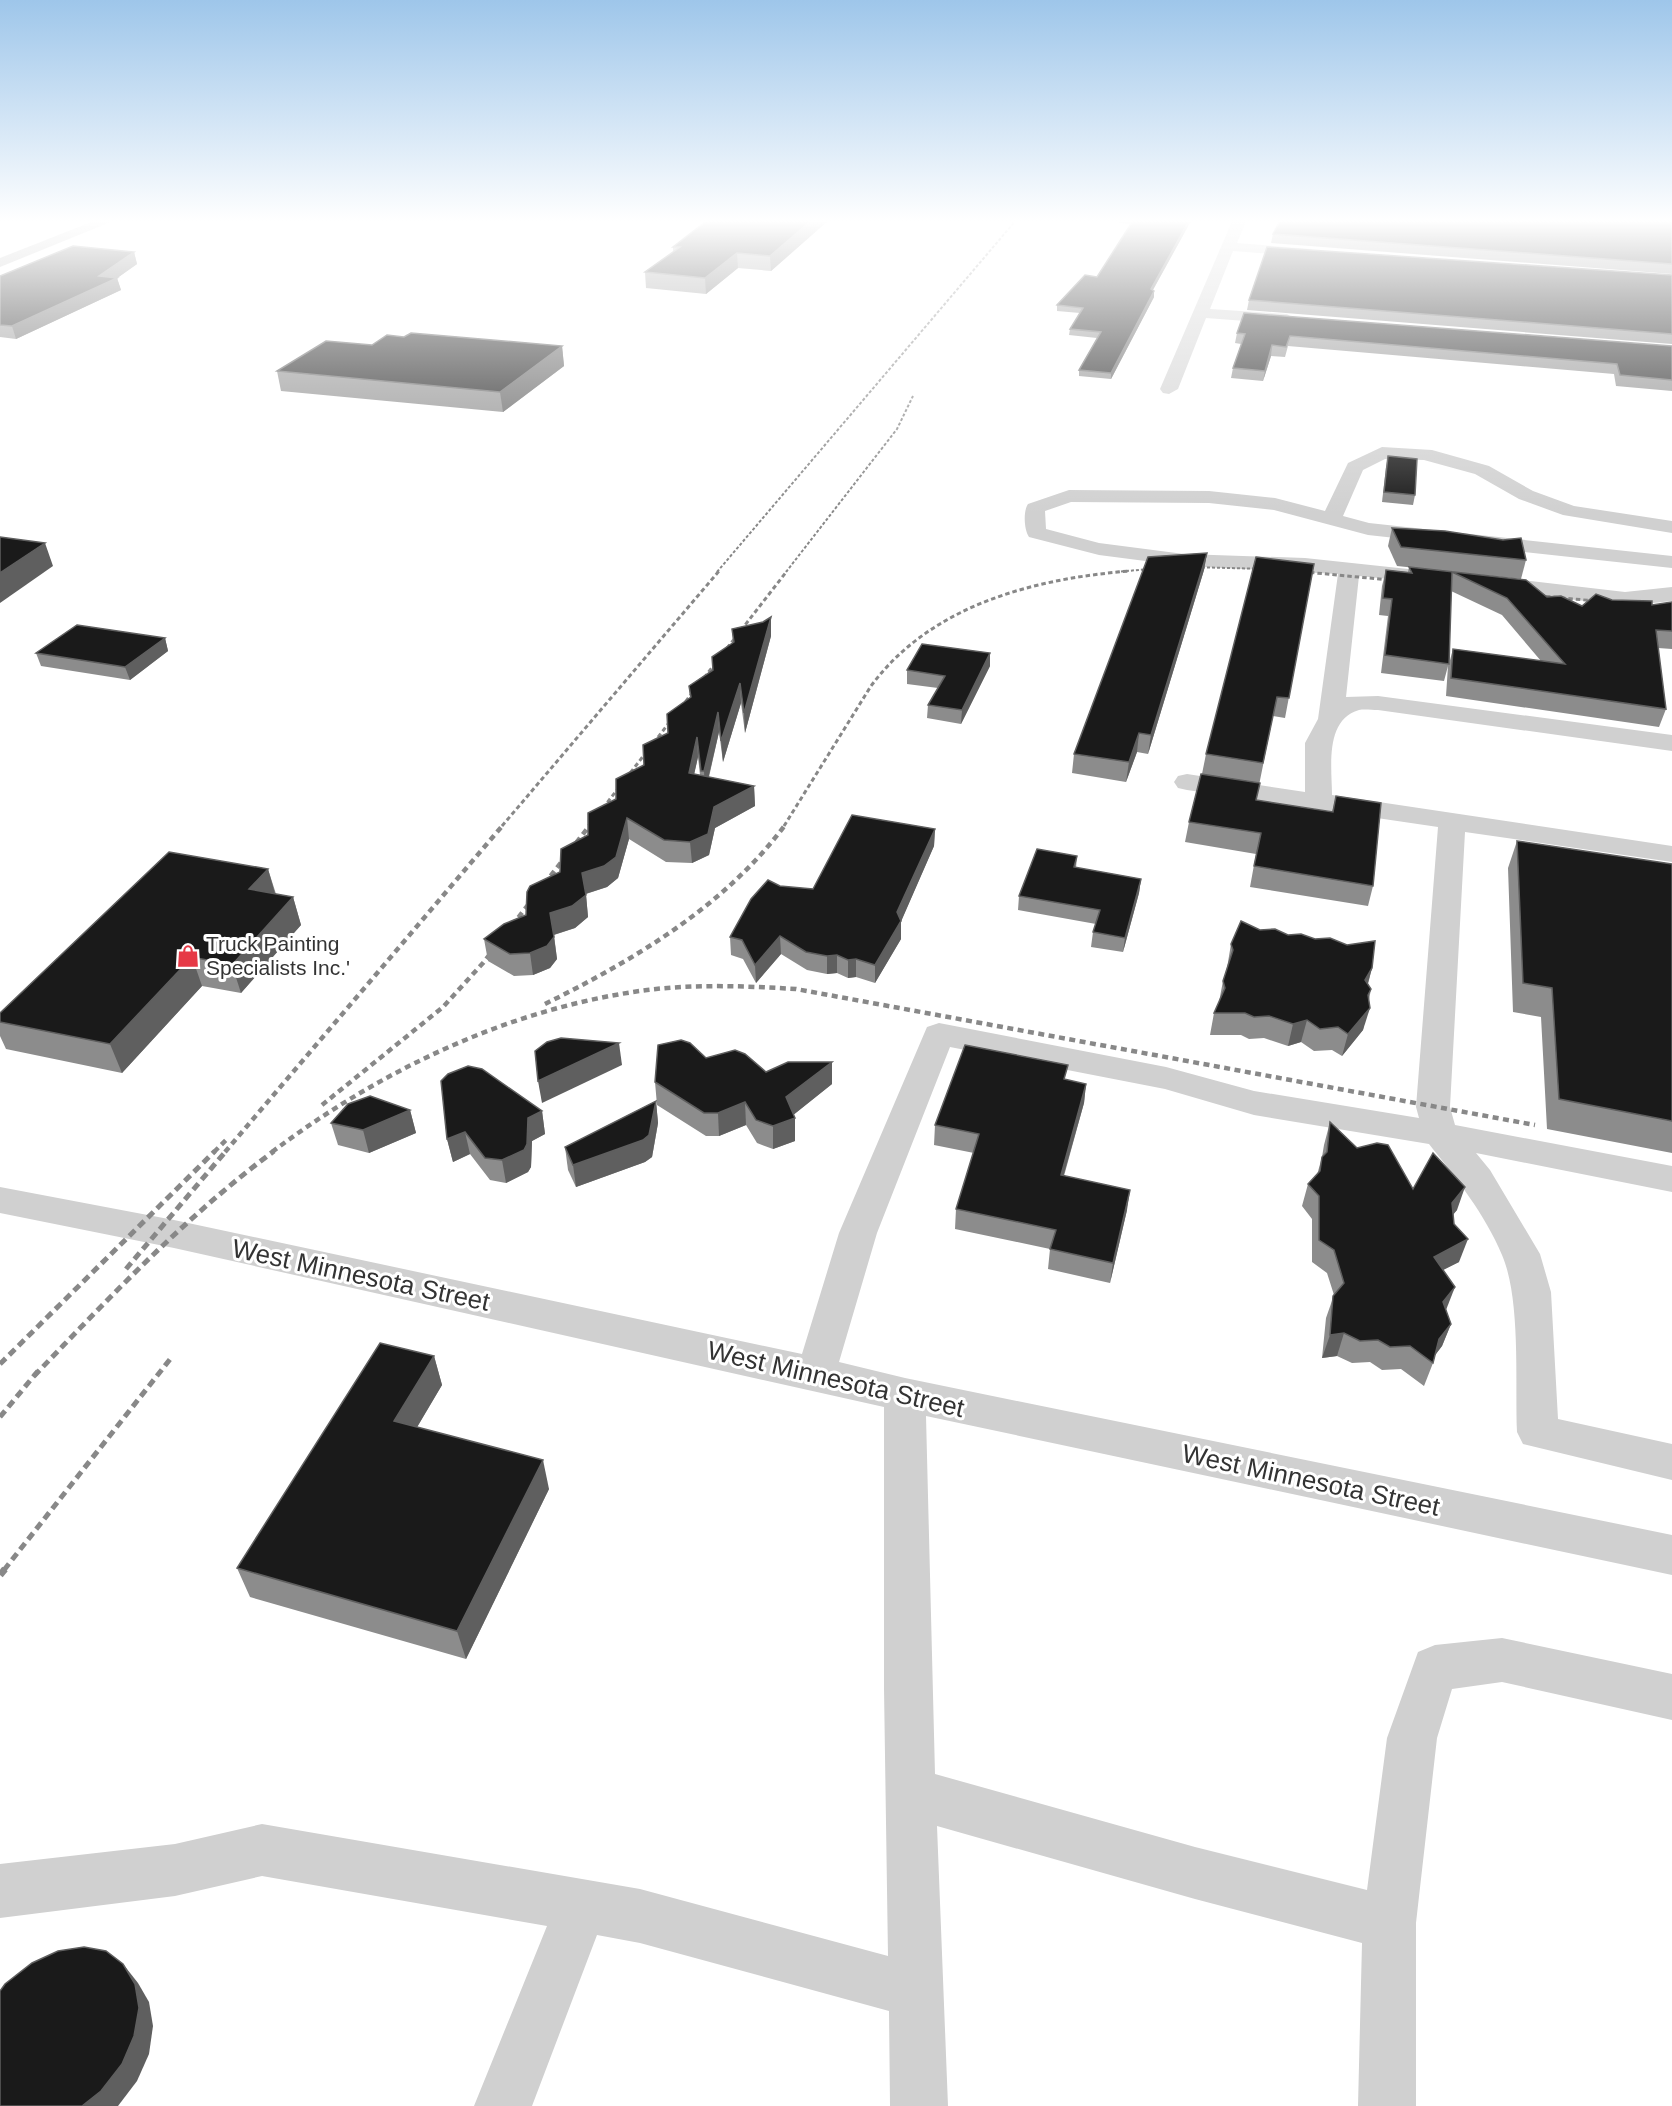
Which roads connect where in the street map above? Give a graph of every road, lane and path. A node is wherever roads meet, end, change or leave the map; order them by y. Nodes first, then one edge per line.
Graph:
1 (1200, 317) edge
2 (1258, 317) edge
3 (1307, 321) edge
4 (1169, 389) dead end
5 (1331, 519) junction
6 (1672, 527) edge
7 (1672, 562) edge
8 (1349, 568) junction
9 (1452, 580) edge
10 (1475, 582) edge
11 (1672, 594) edge
12 (1331, 719) junction
13 (1672, 743) edge
14 (1187, 782) dead end
15 (1319, 802) junction
16 (1452, 822) junction
17 (1672, 854) edge
18 (1440, 1134) junction
19 (1672, 1179) edge
20 (0, 1200) edge
21 (816, 1373) junction
22 (905, 1395) junction
23 (1672, 1462) edge
24 (1672, 1555) edge
25 (1672, 1697) edge
26 (911, 1793) junction
27 (0, 1892) edge
28 (582, 1906) junction
29 (1389, 1923) junction
30 (916, 1991) junction
31 (502, 2106) edge
32 (919, 2106) edge
33 (1388, 2106) edge

1 - 4 street
2 - 3 street
5 - 6 street
5 - 7 street
5 - 8 street
8 - 9 street
8 - 12 street
10 - 11 street
12 - 13 street
12 - 15 street
14 - 15 street
15 - 16 street
16 - 17 street
16 - 18 street
18 - 19 street
18 - 21 street
18 - 23 street
20 - 21 street, West Minnesota Street
21 - 22 street, West Minnesota Street
22 - 24 street, West Minnesota Street
22 - 26 street
25 - 29 street
26 - 29 street
26 - 30 street
27 - 28 street
28 - 30 street
28 - 31 street
29 - 33 street
30 - 32 street

